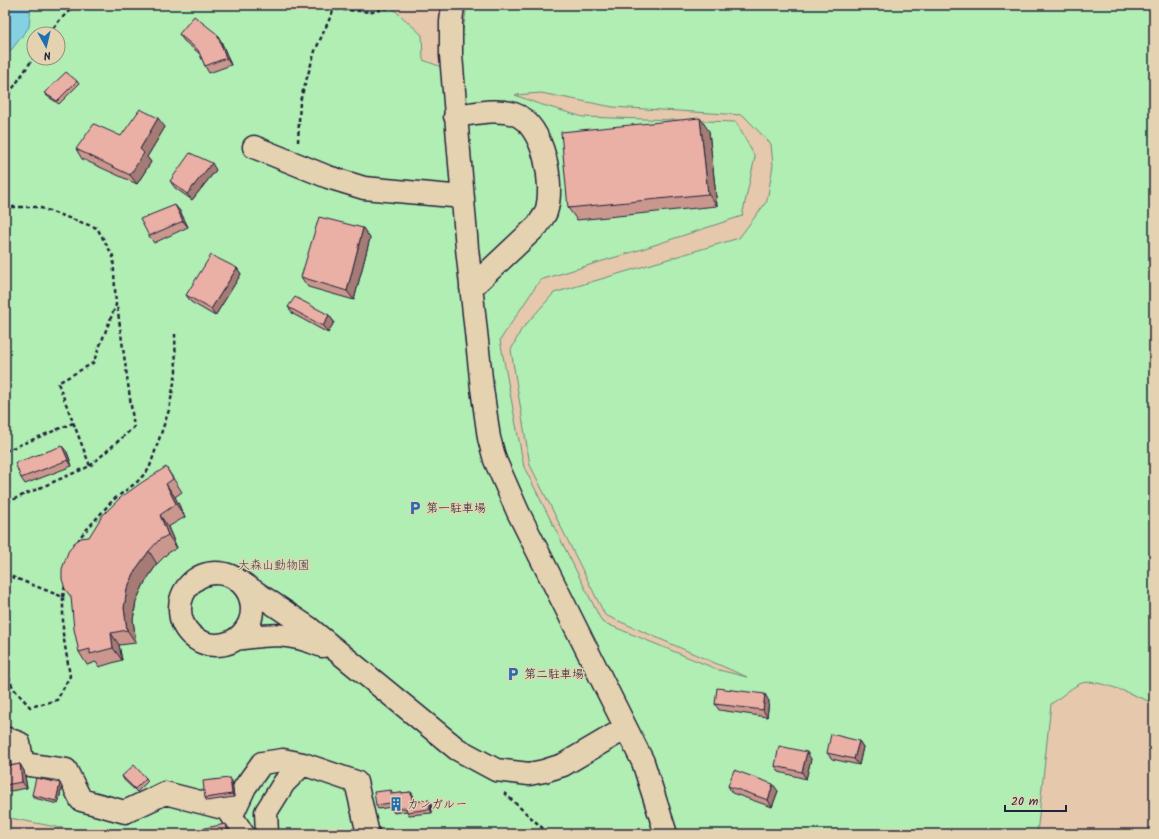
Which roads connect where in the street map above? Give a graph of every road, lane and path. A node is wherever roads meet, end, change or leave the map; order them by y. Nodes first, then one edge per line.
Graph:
1 (72, 5) edge
2 (315, 5) edge
3 (401, 5) edge
4 (453, 5) edge
5 (334, 9) junction
6 (54, 26) edge
7 (28, 66) edge
8 (5, 100) edge
9 (455, 116) junction
10 (254, 147) dead end
11 (294, 164) junction
12 (463, 197) junction
13 (5, 207) edge
14 (471, 288) junction
15 (116, 299) junction
16 (175, 334) dead end
17 (73, 423) junction
18 (5, 451) edge
19 (90, 466) junction
20 (5, 503) edge
21 (77, 544) edge
22 (5, 574) edge
23 (239, 581) junction
24 (65, 584) edge
25 (63, 597) junction
26 (236, 639) junction
27 (336, 651) junction
28 (5, 667) edge
29 (626, 728) junction
30 (5, 738) edge
31 (303, 764) junction
32 (232, 815) junction
33 (243, 834) edge
34 (267, 834) edge
35 (368, 834) edge
36 (666, 834) edge

1 - 6 path
2 - 5 path
3 - 5 path
4 - 9 street
5 - 11 path
7 - 8 path
9 - 12 street
9 - 14 street
10 - 11 street
11 - 12 street
12 - 14 street
13 - 15 path
14 - 29 street
15 - 17 path
15 - 19 path
16 - 21 path
17 - 18 path
17 - 19 path
19 - 20 path
22 - 25 path
23 - 26 street
23 - 26 street
23 - 27 street
24 - 25 path
25 - 28 path
26 - 27 street
27 - 29 street
29 - 36 street
30 - 32 street
31 - 32 street
31 - 34 street
31 - 35 street
32 - 33 street

